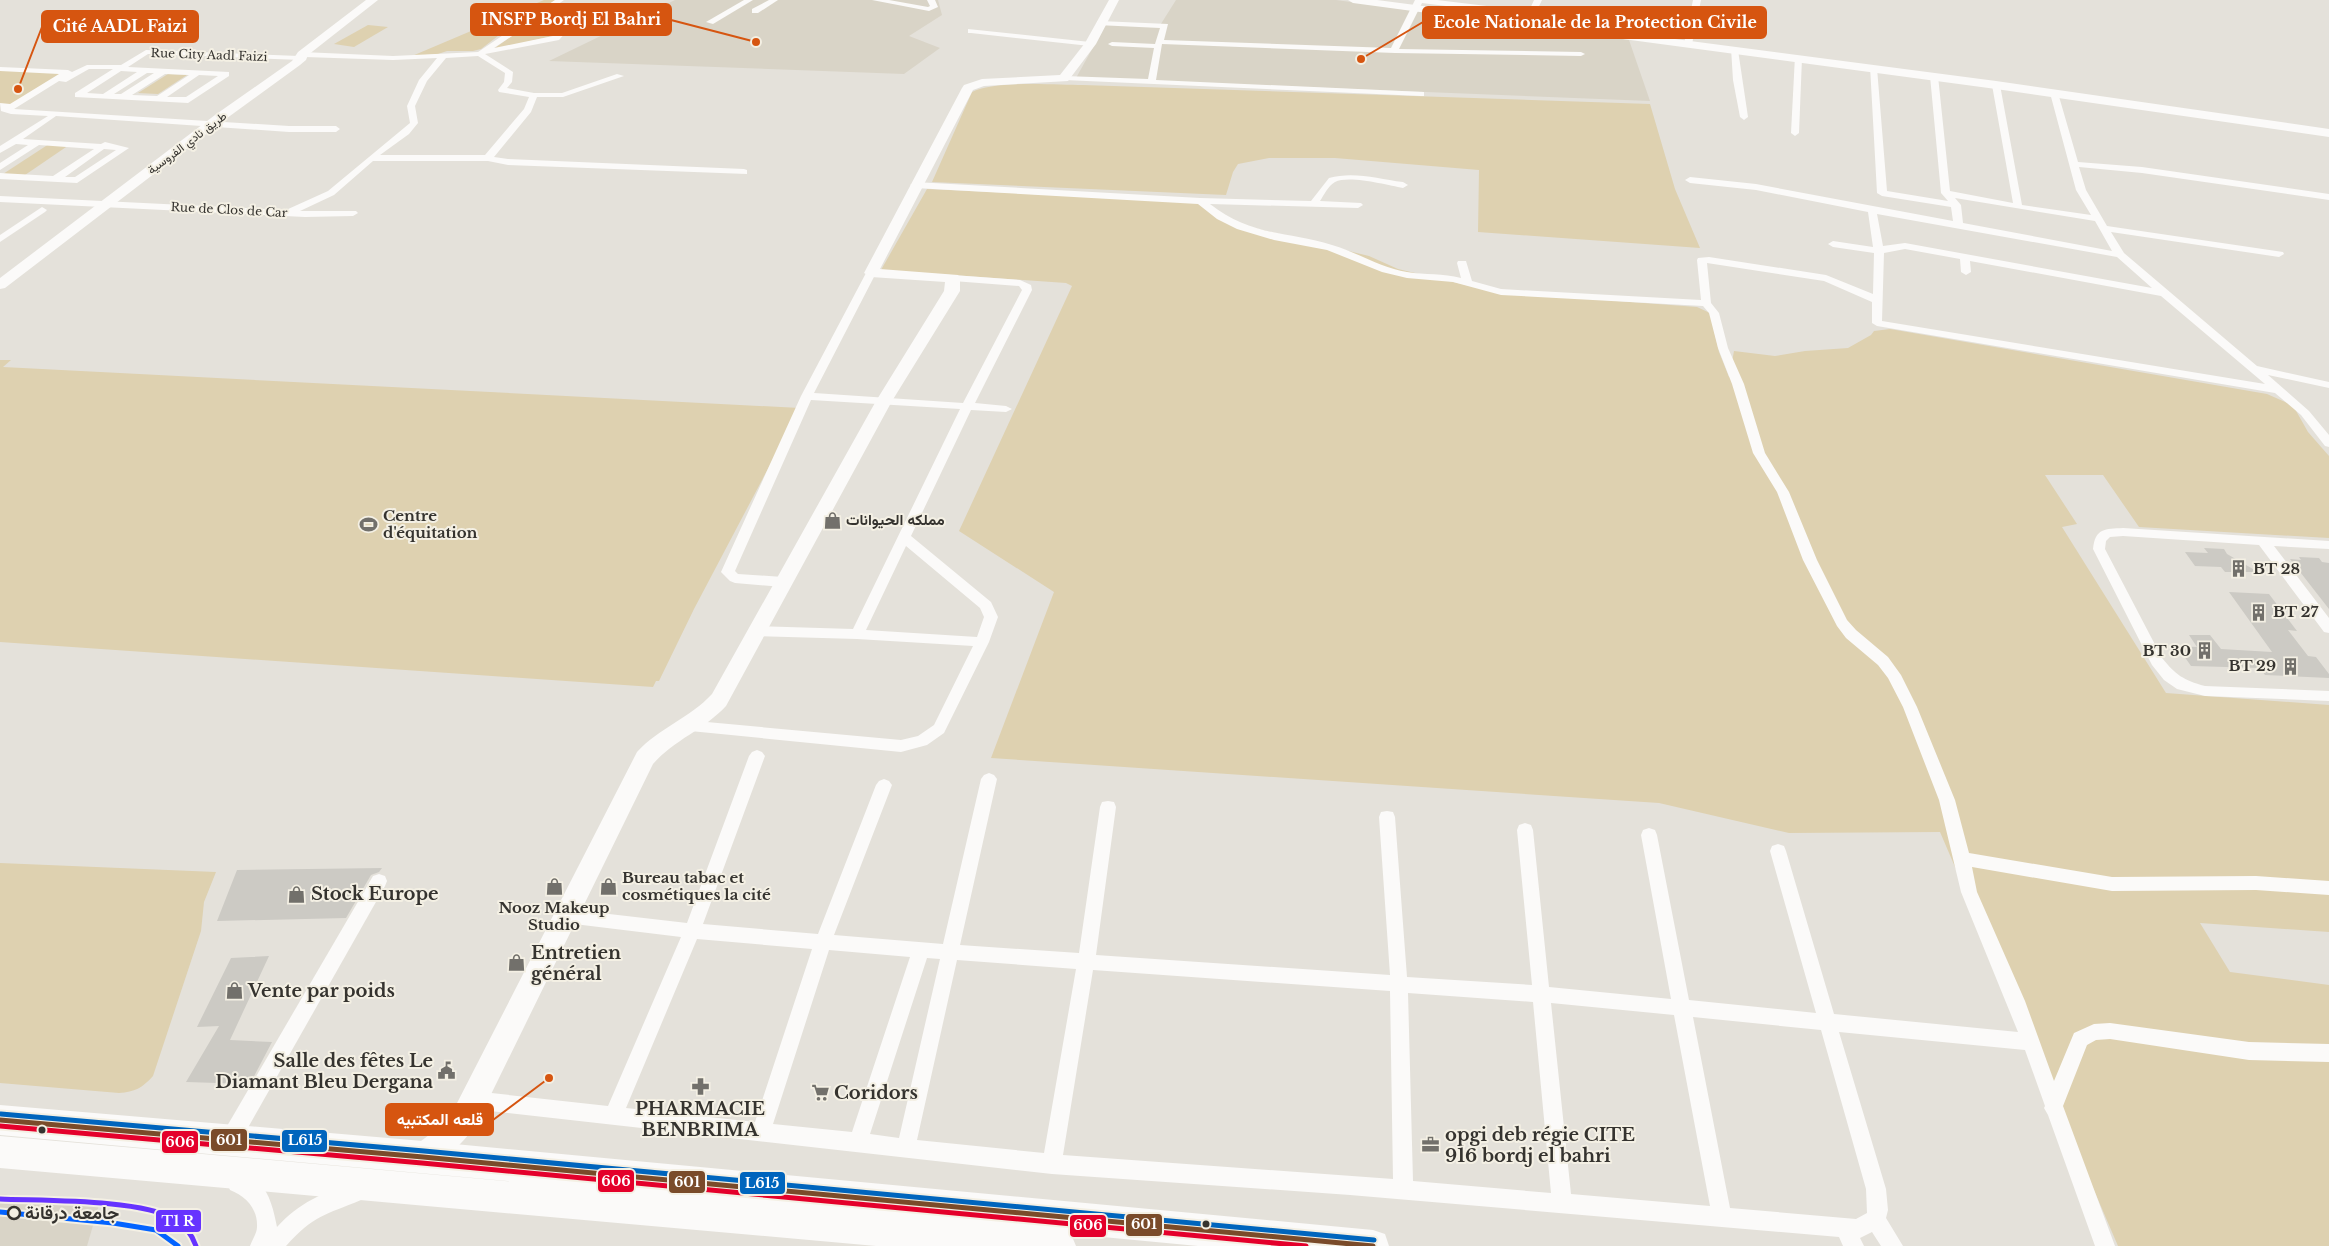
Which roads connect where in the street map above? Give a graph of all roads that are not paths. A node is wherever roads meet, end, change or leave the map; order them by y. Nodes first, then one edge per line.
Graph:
1 (373, 0) edge
2 (560, 0) edge
3 (749, 0) edge
4 (774, 0) edge
5 (876, 0) edge
6 (932, 0) edge
7 (1114, 0) edge
8 (1353, 0) edge
9 (1538, 0) edge
10 (1697, 0) edge
11 (1418, 3) edge
12 (755, 11) dead end
13 (540, 13) junction
14 (1529, 19) junction
15 (710, 22) dead end
16 (1100, 23) junction
17 (971, 31) dead end
18 (1090, 44) junction
19 (1112, 44) dead end
20 (1159, 44) junction
21 (1688, 44) junction
22 (1734, 50) junction
23 (1395, 51) junction
24 (480, 54) junction
25 (1581, 54) dead end
26 (302, 56) junction
27 (443, 56) junction
28 (1798, 58) junction
29 (120, 68) junction
30 (1873, 68) junction
31 (0, 69) edge
32 (146, 70) junction
33 (163, 71) junction
34 (198, 72) junction
35 (620, 76) dead end
36 (1934, 76) junction
37 (1064, 78) junction
38 (1151, 83) junction
39 (1996, 85) junction
40 (2054, 93) junction
41 (1421, 94) dead end
42 (88, 95) junction
43 (534, 95) junction
44 (105, 96) junction
45 (123, 97) junction
46 (158, 99) junction
47 (3, 112) edge
48 (55, 115) junction
49 (1744, 117) dead end
50 (211, 124) junction
51 (336, 129) dead end
52 (1795, 133) dead end
53 (2329, 133) edge
54 (13, 142) junction
55 (39, 142) junction
56 (105, 145) junction
57 (0, 150) edge
58 (371, 158) junction
59 (488, 158) junction
60 (2074, 164) junction
61 (0, 166) edge
62 (744, 172) dead end
63 (0, 176) edge
64 (55, 179) junction
65 (1690, 180) dead end
66 (915, 185) junction
67 (1403, 185) dead end
68 (1946, 193) junction
69 (2329, 196) edge
70 (0, 199) edge
71 (1200, 201) junction
72 (1315, 202) junction
73 (105, 205) junction
74 (1358, 205) dead end
75 (1956, 205) junction
76 (2018, 206) junction
77 (0, 208) edge
78 (42, 210) junction
79 (1872, 210) junction
80 (288, 213) junction
81 (352, 213) dead end
82 (94, 214) junction
83 (2098, 219) junction
84 (1958, 225) junction
85 (2104, 228) junction
86 (1, 237) edge
87 (1833, 244) dead end
88 (1879, 251) junction
89 (2278, 254) dead end
90 (2120, 255) junction
91 (1965, 257) junction
92 (1462, 263) dead end
93 (1966, 272) dead end
94 (871, 273) junction
95 (947, 278) junction
96 (1467, 283) junction
97 (0, 285) edge
98 (2164, 293) junction
99 (1877, 300) junction
100 (1706, 303) junction
101 (2253, 369) junction
102 (2329, 385) edge
103 (2278, 390) junction
104 (808, 396) junction
105 (878, 400) junction
106 (967, 407) junction
107 (1006, 410) dead end
108 (2329, 443) edge
109 (905, 538) junction
110 (2263, 541) junction
111 (2329, 545) edge
112 (776, 582) junction
113 (2329, 628) edge
114 (757, 632) junction
115 (858, 634) junction
116 (982, 642) junction
117 (2329, 696) edge
118 (685, 726) junction
119 (757, 756) dead end
120 (989, 779) dead end
121 (884, 785) dead end
122 (1108, 807) dead end
123 (1387, 817) dead end
124 (1525, 830) dead end
125 (1649, 835) dead end
126 (1778, 851) dead end
127 (1960, 858) junction
128 (379, 881) dead end
129 (2329, 888) edge
130 (566, 916) junction
131 (692, 932) junction
132 (823, 942) junction
133 (921, 950) junction
134 (950, 952) junction
135 (1086, 962) junction
136 (1399, 984) junction
137 (1540, 994) junction
138 (1681, 1007) junction
139 (1827, 1022) junction
140 (2030, 1042) junction
141 (2329, 1053) edge
142 (2054, 1108) junction
143 (469, 1109) junction
144 (614, 1114) junction
145 (0, 1120) edge
146 (761, 1131) junction
147 (230, 1140) junction
148 (858, 1143) junction
149 (906, 1148) junction
150 (0, 1152) edge
151 (423, 1157) junction
152 (469, 1161) junction
153 (1052, 1164) junction
154 (213, 1172) junction
155 (380, 1185) junction
156 (1403, 1191) junction
157 (1562, 1204) junction
158 (1722, 1218) junction
159 (1874, 1220) junction
160 (1850, 1238) edge
161 (260, 1246) edge
162 (274, 1246) edge
163 (1060, 1246) edge
164 (1373, 1246) edge
165 (1893, 1246) edge
166 (2104, 1246) edge

1 - 26 street, طريق نادي الفروسية
2 - 13 street
3 - 15 street
4 - 12 street
5 - 6 street
7 - 16 street
8 - 11 street
9 - 14 street
10 - 21 street
11 - 14 street
11 - 23 street
13 - 24 street
13 - 24 street, Rue City Aadl Faizi
14 - 21 street
16 - 18 street
16 - 20 street
17 - 18 street
18 - 37 street
19 - 20 street
20 - 23 street
20 - 38 street
21 - 22 street
22 - 28 street
22 - 49 street
23 - 25 street
24 - 27 street, Rue City Aadl Faizi
24 - 43 street
26 - 27 street, Rue City Aadl Faizi
26 - 29 street, Rue City Aadl Faizi
26 - 50 street, طريق نادي الفروسية
27 - 58 street
28 - 30 street
28 - 52 street
29 - 32 street, Rue City Aadl Faizi
29 - 42 street, Rue City Aadl Faizi
29 - 47 street, Rue City Aadl Faizi
30 - 36 street
30 - 75 street
31 - 47 street
32 - 33 street, Rue City Aadl Faizi
32 - 44 street, Rue City Aadl Faizi
33 - 34 street, Rue City Aadl Faizi
33 - 45 street, Rue City Aadl Faizi
34 - 46 street, Rue City Aadl Faizi
34 - 46 street, Rue City Aadl Faizi
35 - 43 street
36 - 39 street
36 - 68 street
37 - 38 street
37 - 66 street
38 - 41 street
39 - 40 street
39 - 76 street
40 - 53 street
40 - 60 street
42 - 44 street, Rue City Aadl Faizi
42 - 48 street
43 - 59 street
44 - 45 street, Rue City Aadl Faizi
45 - 46 street, Rue City Aadl Faizi
47 - 48 street
48 - 50 street
48 - 54 street
50 - 51 street
50 - 73 street, طريق نادي الفروسية
54 - 55 street
54 - 57 street
55 - 56 street
55 - 61 street
56 - 64 street
56 - 64 street
58 - 59 street
58 - 80 street
59 - 62 street
60 - 69 street
60 - 83 street
63 - 64 street
65 - 79 street
66 - 71 street
66 - 94 street
67 - 72 street
68 - 75 street
68 - 76 street
70 - 73 street, Rue de Clos de Car
71 - 72 street
71 - 96 street
72 - 74 street
73 - 80 street, Rue de Clos de Car
73 - 82 street, طريق نادي الفروسية
75 - 84 street
76 - 83 street
77 - 78 street
78 - 82 street
78 - 86 street
79 - 84 street
79 - 88 street
80 - 81 street, Rue de Clos de Car
82 - 97 street, طريق نادي الفروسية
83 - 85 street
84 - 90 street
85 - 89 street
85 - 90 street
87 - 88 street
88 - 91 street
88 - 99 street
90 - 98 street
91 - 93 street
91 - 98 street
92 - 96 street
94 - 95 street
94 - 104 street
95 - 105 street
95 - 106 street
96 - 100 street
98 - 101 street
99 - 100 street
99 - 103 street
100 - 127 street
101 - 102 street
101 - 103 street
103 - 108 street
104 - 105 street
104 - 112 street
105 - 106 street
105 - 112 street
106 - 107 street
106 - 109 street
109 - 115 street
109 - 116 street
110 - 111 street
110 - 113 street
110 - 117 street
112 - 114 street
112 - 118 street
114 - 115 street
114 - 118 street
115 - 116 street
116 - 118 street
118 - 130 street
119 - 131 street
120 - 134 street
121 - 132 street
122 - 135 street
123 - 136 street
124 - 137 street
125 - 138 street
126 - 139 street
127 - 129 street
127 - 140 street
128 - 147 street
130 - 131 street
130 - 143 street
131 - 132 street
131 - 144 street
132 - 133 street
132 - 146 street
133 - 134 street
133 - 148 street
134 - 135 street
134 - 149 street
135 - 136 street
135 - 153 street
136 - 137 street
136 - 156 street
137 - 138 street
137 - 157 street
138 - 139 street
138 - 158 street
139 - 140 street
139 - 159 street
140 - 142 street
141 - 142 street
142 - 166 street
143 - 144 street
143 - 151 street
143 - 152 street
144 - 146 street
145 - 147 main road
146 - 148 street
147 - 151 main road
148 - 149 street
149 - 153 street
150 - 154 main road
151 - 152 main road
152 - 164 main road
153 - 156 street
154 - 155 main road
154 - 161 street
155 - 162 street
155 - 163 main road
156 - 157 street
157 - 158 street
158 - 160 street
159 - 160 street
159 - 165 street

